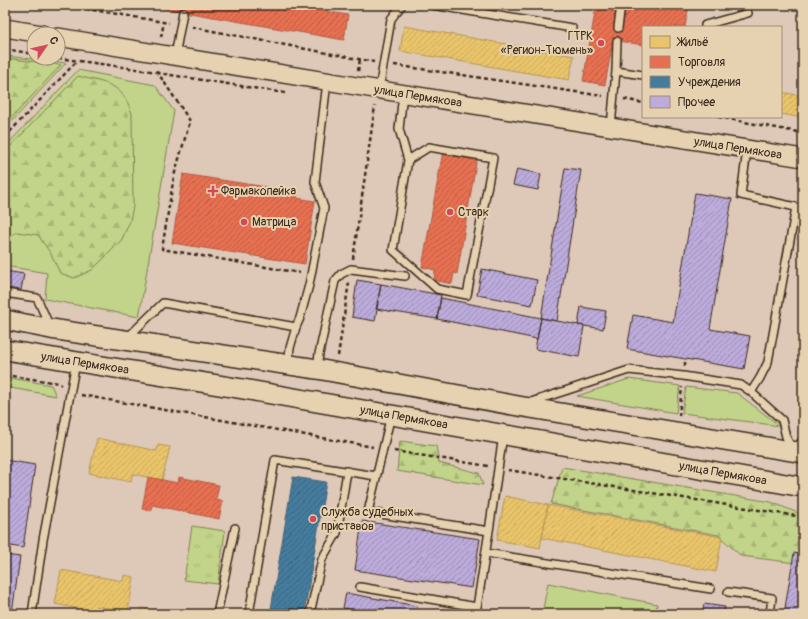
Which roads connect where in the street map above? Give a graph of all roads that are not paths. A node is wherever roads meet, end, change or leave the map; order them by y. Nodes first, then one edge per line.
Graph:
1 (402, 5) edge
2 (432, 5) edge
3 (621, 5) edge
4 (183, 12) dead end
5 (748, 13) dead end
6 (706, 26) edge
7 (5, 28) edge
8 (572, 28) dead end
9 (618, 28) dead end
10 (26, 31) edge
11 (66, 38) edge
12 (617, 41) dead end
13 (175, 56) junction
14 (616, 71) junction
15 (642, 75) edge
16 (327, 81) junction
17 (377, 98) junction
18 (402, 102) junction
19 (611, 128) junction
20 (747, 150) junction
21 (803, 158) edge
22 (408, 160) junction
23 (405, 276) dead end
24 (5, 293) edge
25 (5, 320) edge
26 (296, 327) junction
27 (51, 329) junction
28 (125, 340) junction
29 (5, 350) edge
30 (76, 362) junction
31 (288, 364) junction
32 (317, 369) junction
33 (751, 392) junction
34 (518, 406) junction
35 (391, 415) junction
36 (503, 434) junction
37 (800, 448) edge
38 (347, 471) junction
39 (376, 476) junction
40 (803, 487) edge
41 (234, 528) dead end
42 (489, 531) junction
43 (486, 553) junction
44 (360, 587) dead end
45 (712, 589) dead end
46 (728, 592) dead end
47 (32, 614) edge
48 (217, 614) edge
49 (249, 614) edge
50 (310, 614) edge
51 (770, 614) edge

1 - 17 lane
2 - 8 lane
3 - 9 lane
4 - 13 lane
5 - 6 lane
7 - 10 street
11 - 13 street, улица Пермякова
12 - 14 lane
13 - 16 street, улица Пермякова
14 - 15 lane
14 - 19 lane
16 - 17 street, улица Пермякова
16 - 26 lane
17 - 18 street, улица Пермякова
18 - 19 street, улица Пермякова
18 - 22 lane
19 - 20 street, улица Пермякова
20 - 21 street, улица Пермякова
20 - 33 lane
22 - 22 lane
23 - 32 lane
24 - 27 lane
25 - 27 main road
26 - 28 lane
26 - 31 lane
27 - 28 main road
28 - 31 main road
29 - 30 main road, улица Пермякова
30 - 35 main road, улица Пермякова
30 - 47 lane
31 - 32 main road
32 - 34 main road
33 - 34 lane
33 - 37 lane
34 - 37 main road
35 - 36 main road, улица Пермякова
35 - 39 lane
36 - 40 main road, улица Пермякова
36 - 42 lane
38 - 39 lane
38 - 49 lane
38 - 50 lane
39 - 42 lane
41 - 48 lane
42 - 43 lane
43 - 44 lane
43 - 45 lane
46 - 51 lane

